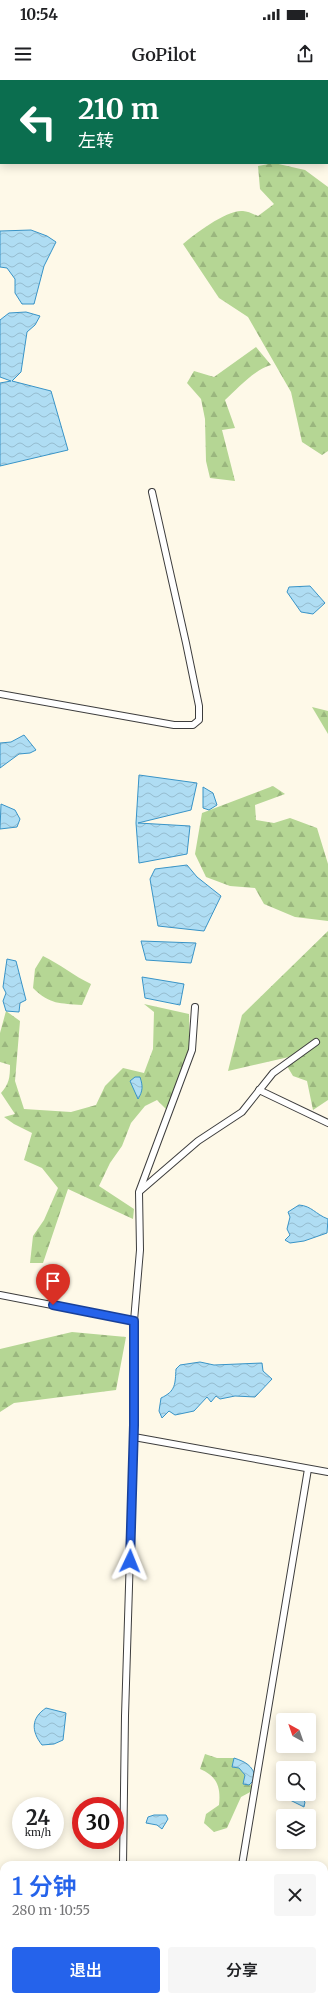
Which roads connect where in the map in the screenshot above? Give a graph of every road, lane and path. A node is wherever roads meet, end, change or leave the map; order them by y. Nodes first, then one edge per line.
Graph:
1 (152, 492) dead end
2 (0, 694) edge
3 (195, 1007) dead end
4 (316, 1042) dead end
5 (259, 1090) junction
6 (328, 1123) edge
7 (139, 1192) junction
8 (0, 1295) edge
9 (134, 1321) junction
10 (134, 1437) junction
11 (308, 1469) junction
12 (328, 1472) edge
13 (123, 1861) edge
14 (243, 1861) edge

1 - 2 street
3 - 7 street
4 - 5 street
5 - 6 street
5 - 7 street
7 - 9 street
8 - 9 street
9 - 10 street
10 - 11 street
10 - 13 street
11 - 12 street
11 - 14 street

